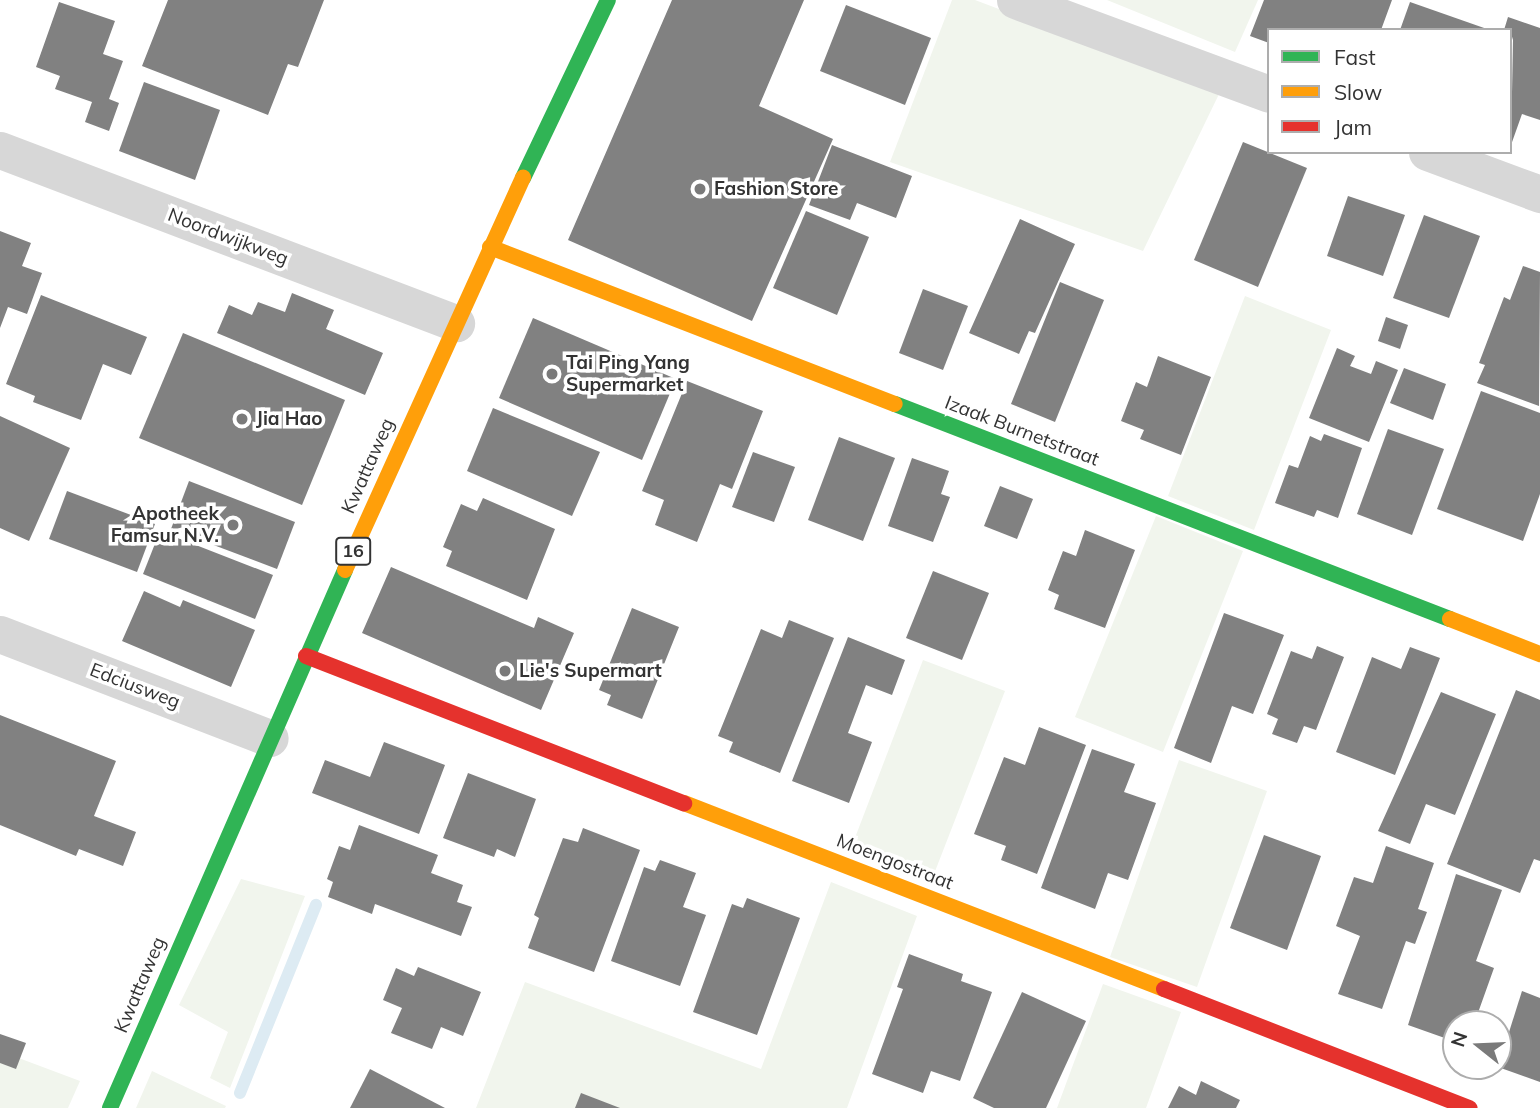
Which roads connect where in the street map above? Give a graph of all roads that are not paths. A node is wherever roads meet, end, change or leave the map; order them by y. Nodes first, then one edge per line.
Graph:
1 (608, 0) edge
2 (1015, 0) edge
3 (1267, 93) edge
4 (0, 150) edge
5 (1432, 154) edge
6 (1540, 194) edge
7 (490, 247) junction
8 (456, 323) junction
9 (0, 634) edge
10 (1540, 654) edge
11 (306, 656) junction
12 (270, 737) junction
13 (110, 1108) edge
14 (1470, 1108) edge

1 - 7 street, Kwattaweg / 16
2 - 3 street
4 - 8 street, Noordwijkweg
5 - 6 street
7 - 8 street, Kwattaweg / 16
7 - 10 street, Izaak Burnetstraat
8 - 11 street, Kwattaweg / 16
9 - 12 street, Edciusweg
11 - 12 street, Kwattaweg / 16
11 - 14 street, Moengostraat
12 - 13 street, Kwattaweg / 16

